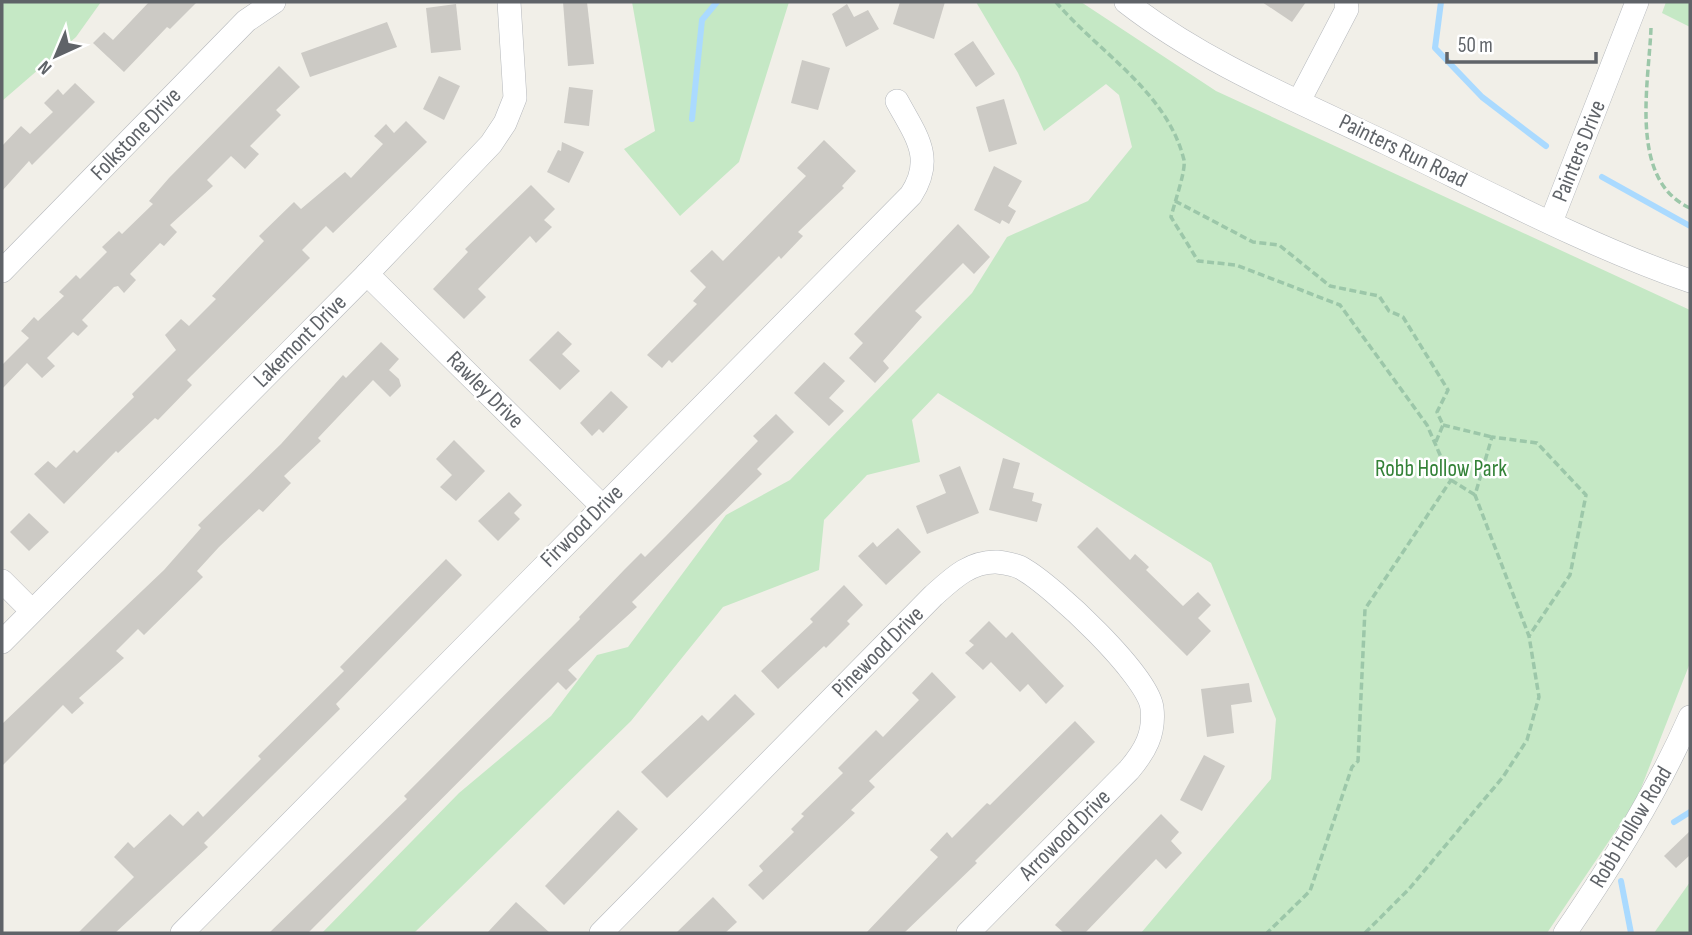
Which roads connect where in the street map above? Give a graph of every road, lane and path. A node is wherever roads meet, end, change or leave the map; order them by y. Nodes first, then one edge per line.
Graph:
1 (274, 2) edge
2 (509, 2) edge
3 (1056, 2) edge
4 (1126, 2) edge
5 (1346, 2) edge
6 (1644, 9) edge
7 (897, 101) dead end
8 (1299, 101) junction
9 (1175, 201) junction
10 (1690, 208) edge
11 (1551, 222) junction
12 (2, 271) edge
13 (368, 274) junction
14 (1690, 281) edge
15 (1443, 425) junction
16 (1492, 437) junction
17 (1435, 444) junction
18 (1451, 480) junction
19 (1475, 495) junction
20 (602, 506) junction
21 (2, 581) edge
22 (32, 611) junction
23 (1529, 636) junction
24 (2, 642) edge
25 (1690, 716) edge
26 (1152, 730) joint
27 (182, 933) edge
28 (601, 933) edge
29 (968, 933) edge
30 (1268, 933) edge
31 (1365, 933) edge
32 (1565, 933) edge

1 - 12 street, Folkstone Drive
2 - 13 street, Lakemont Drive
3 - 9 path
4 - 8 street, Painters Run Road
5 - 8 street
6 - 10 path
6 - 11 street, Painters Drive
7 - 20 street, Firwood Drive
8 - 11 street, Painters Run Road
9 - 15 path
9 - 17 path
11 - 14 street, Painters Run Road
13 - 20 street, Rawley Drive
13 - 22 street, Lakemont Drive
15 - 16 path
15 - 17 path
16 - 19 path
16 - 23 path
17 - 18 path
18 - 19 path
18 - 30 path
19 - 23 path
20 - 27 street, Firwood Drive
21 - 22 street
22 - 24 street, Lakemont Drive
23 - 31 path
25 - 32 street, Robb Hollow Road
26 - 28 street, Pinewood Drive
26 - 29 street, Arrowood Drive

